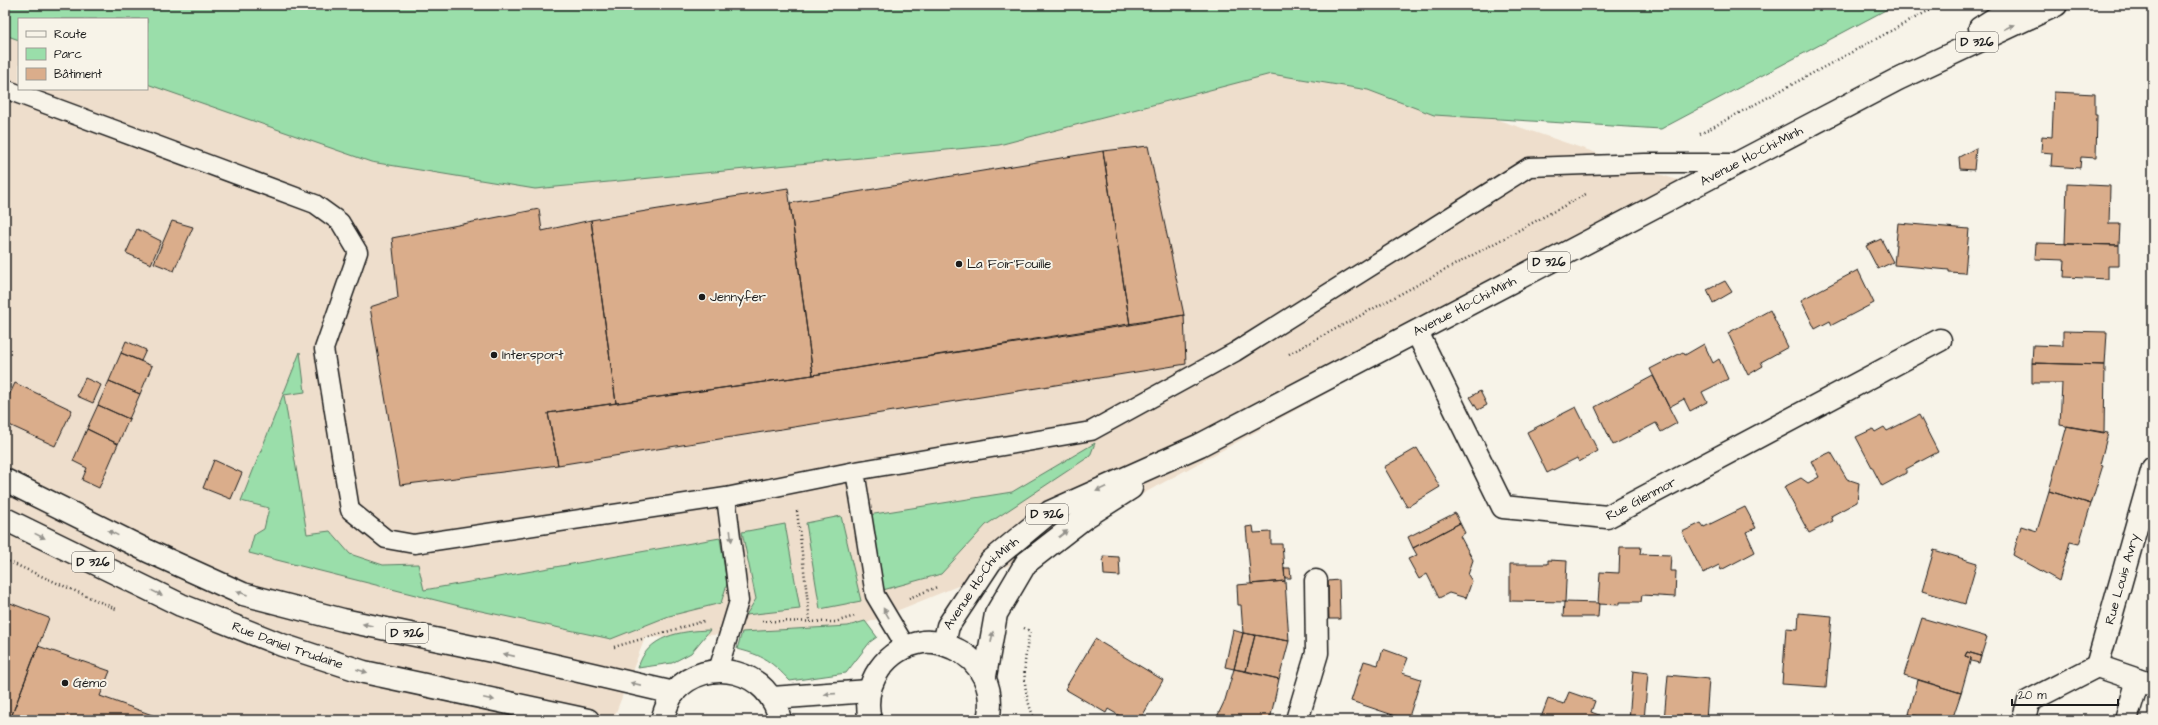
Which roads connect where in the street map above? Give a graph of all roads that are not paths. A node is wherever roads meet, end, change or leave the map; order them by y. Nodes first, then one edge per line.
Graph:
1 (2016, 5) edge
2 (2056, 5) edge
3 (1898, 79) junction
4 (5, 88) edge
5 (1738, 164) junction
6 (1417, 332) junction
7 (1940, 340) dead end
8 (1200, 445) junction
9 (2153, 468) edge
10 (855, 471) junction
11 (5, 480) edge
12 (726, 497) junction
13 (5, 519) edge
14 (1316, 580) dead end
15 (944, 644) junction
16 (906, 647) junction
17 (2097, 666) junction
18 (718, 670) junction
19 (985, 676) junction
20 (2146, 683) edge
21 (869, 691) junction
22 (674, 693) junction
23 (772, 698) junction
24 (588, 720) edge
25 (662, 720) edge
26 (780, 720) edge
27 (870, 720) edge
28 (988, 720) edge
29 (1297, 720) edge
30 (2023, 720) edge
31 (2126, 720) edge

1 - 3 main road, Avenue Ho-Chi-Minh / D 326
3 -> 2 main road, Avenue Ho-Chi-Minh / D 326
3 - 5 main road, Avenue Ho-Chi-Minh / D 326
4 - 12 lane
5 - 6 main road, Avenue Ho-Chi-Minh / D 326
5 - 10 lane
6 - 7 main road, Rue Glenmor
6 - 8 main road, Avenue Ho-Chi-Minh / D 326
8 -> 15 main road, Avenue Ho-Chi-Minh / D 326
19 -> 8 main road, Avenue Ho-Chi-Minh / D 326
9 - 17 main road, Rue Louis Avry
10 - 12 lane
16 -> 10 lane
22 -> 11 main road, D 326
12 -> 18 lane
13 -> 24 main road, Rue Daniel Trudaine / D 326
14 - 29 main road
15 - 16 main road
15 - 19 main road
16 - 21 main road
17 - 20 main road
17 - 30 main road
18 - 22 main road
18 - 23 main road
19 - 28 main road
20 - 31 main road
21 -> 23 main road
21 - 27 main road
22 - 25 main road
23 - 26 main road

